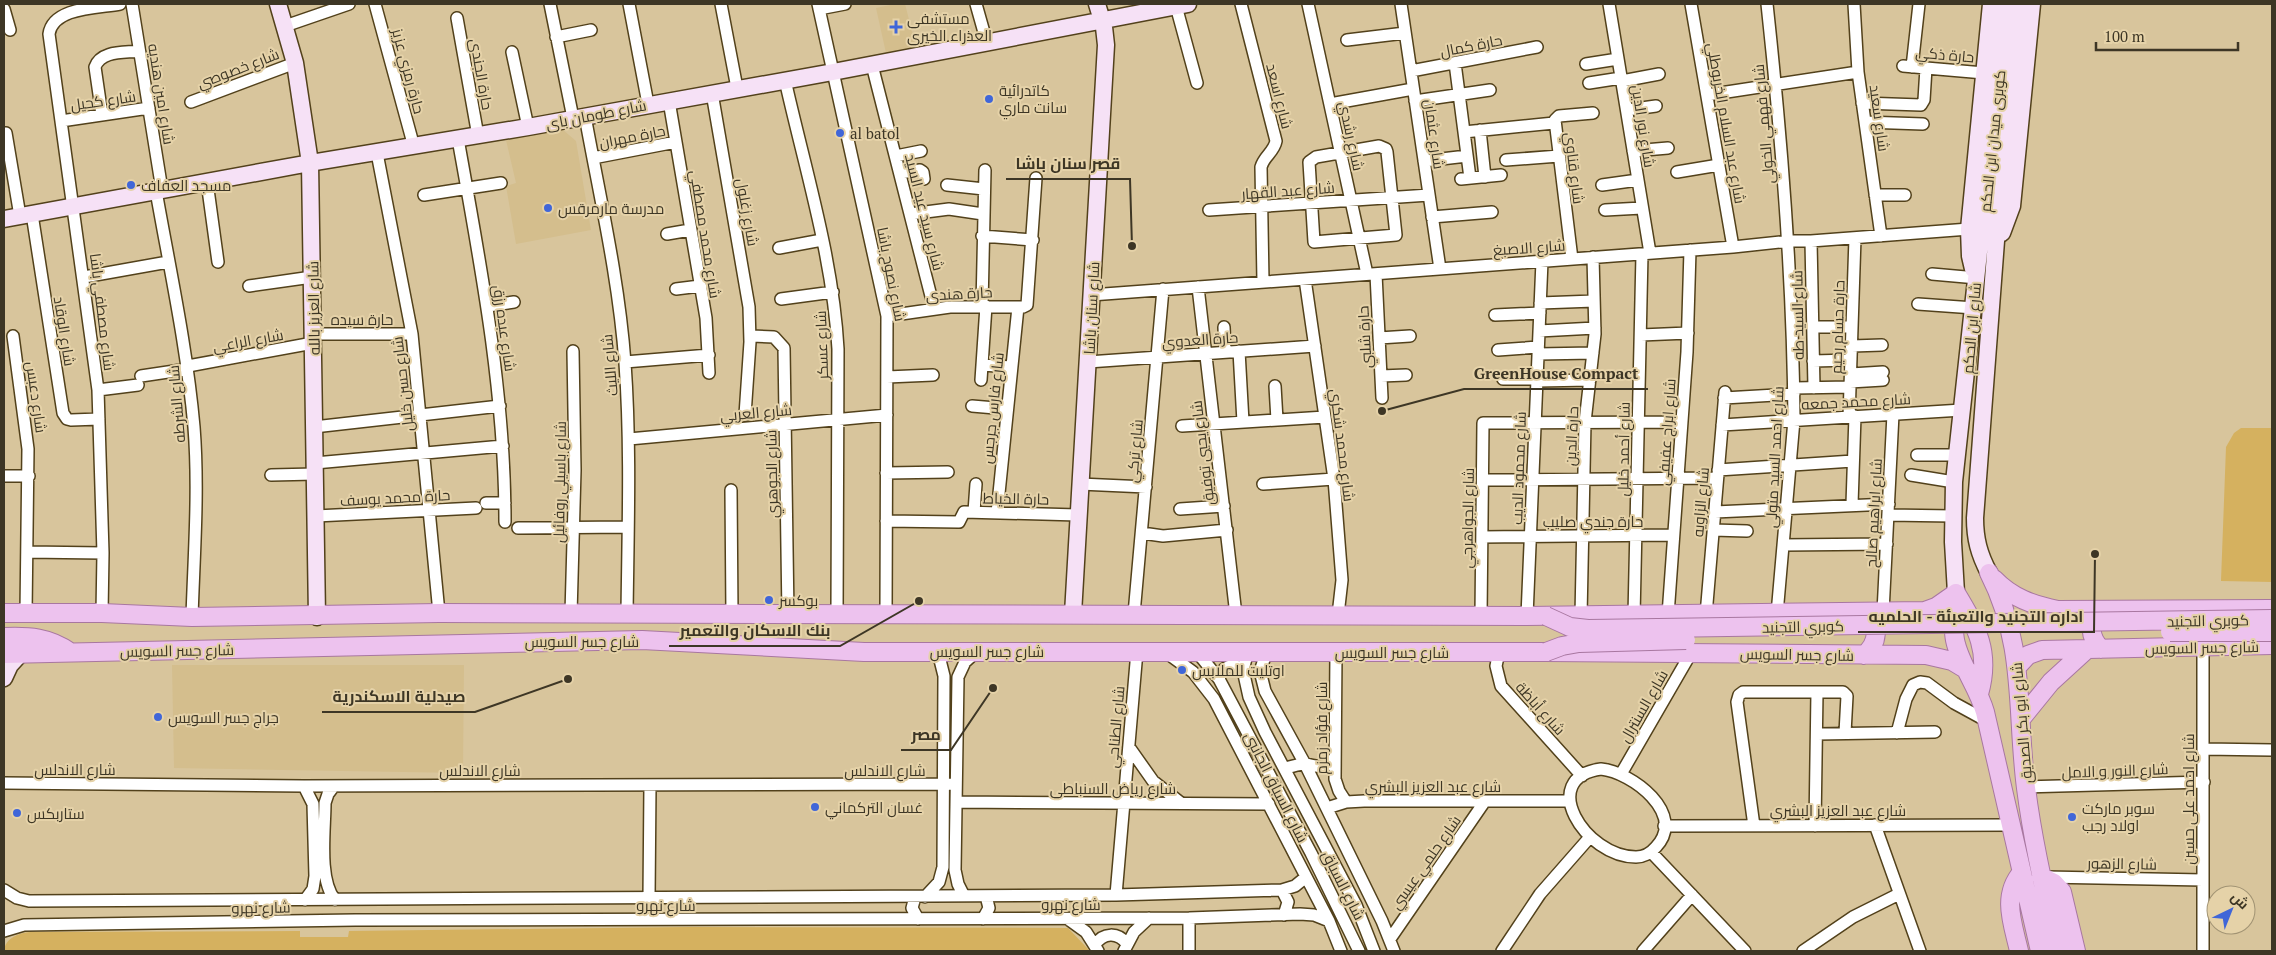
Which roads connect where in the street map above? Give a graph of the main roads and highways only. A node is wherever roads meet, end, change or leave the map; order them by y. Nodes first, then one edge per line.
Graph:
1 (278, 4) edge
2 (1097, 4) edge
3 (1991, 4) edge
4 (2006, 4) edge
5 (2020, 4) edge
6 (2032, 4) edge
7 (1182, 5) edge
8 (1102, 20) junction
9 (310, 163) junction
10 (1993, 200) junction
11 (18, 216) edge
12 (1996, 241) junction
13 (1977, 278) junction
14 (1989, 573) junction
15 (1956, 593) junction
16 (2272, 609) edge
17 (2099, 611) junction
18 (4, 613) edge
19 (55, 613) junction
20 (1861, 613) junction
21 (1073, 614) junction
22 (1546, 616) junction
23 (317, 617) junction
24 (2272, 619) edge
25 (4, 627) edge
26 (2272, 632) edge
27 (4, 637) edge
28 (2272, 645) edge
29 (2093, 649) junction
30 (1546, 652) junction
31 (70, 653) junction
32 (12, 654) edge
33 (1864, 655) junction
34 (2017, 667) junction
35 (1967, 670) junction
36 (4, 678) edge
37 (1979, 694) junction
38 (2021, 719) junction
39 (2041, 877) junction
40 (2023, 880) junction
41 (2019, 951) edge
42 (2040, 951) edge
43 (2058, 951) edge
44 (2076, 951) edge

1 - 9 main road, شارع العزيز بالله
2 - 8 main road, شارع سنان باشا
3 - 13 main road, شارع ابن الحكم
4 - 10 main road, كوبرى ميدان ابن الحكم
5 - 10 main road, كوبرى ميدان ابن الحكم
6 - 12 main road, شارع ابن الحكم
7 - 8 main road, شارع طومان باى
8 - 9 main road, شارع طومان باى
8 - 21 main road, شارع سنان باشا
9 - 11 main road, شارع طومان باى
9 - 23 main road, شارع العزيز بالله
10 - 12 main road, كوبرى ميدان ابن الحكم
10 - 13 main road, كوبرى ميدان ابن الحكم
12 - 14 main road, شارع ابن الحكم
13 - 15 main road, شارع ابن الحكم
14 - 17 main road
14 - 34 main road, شارع ابو بكر الصديق
15 - 20 main road, شارع جسر السويس
15 - 35 main road, شارع ابو بكر الصديق
15 - 37 main road
16 - 17 main road
17 - 29 main road
18 - 19 main road, شارع جسر السويس
19 - 23 main road, شارع جسر السويس
19 - 25 main road
20 - 22 main road, شارع جسر السويس
20 - 33 main road
21 - 22 main road, شارع جسر السويس
21 - 23 main road, شارع جسر السويس
22 - 24 main road, كوبري التجنيد, bridge
26 - 30 main road, كوبري التجنيد, bridge
27 - 31 main road
28 - 29 main road, شارع جسر السويس
29 - 34 main road, شارع جسر السويس
29 - 38 main road
30 - 31 main road, شارع جسر السويس
30 - 33 main road, شارع جسر السويس
31 - 32 main road, شارع جسر السويس
32 - 36 main road
33 - 35 main road, شارع جسر السويس
34 - 38 main road, شارع ابو بكر الصديق
35 - 37 main road, شارع ابو بكر الصديق
37 - 40 main road, شارع ابو بكر الصديق
38 - 39 main road, شارع ابو بكر الصديق
39 - 43 main road, شارع ابو بكر الصديق
39 - 44 main road
40 - 41 main road
40 - 42 main road, شارع ابو بكر الصديق

